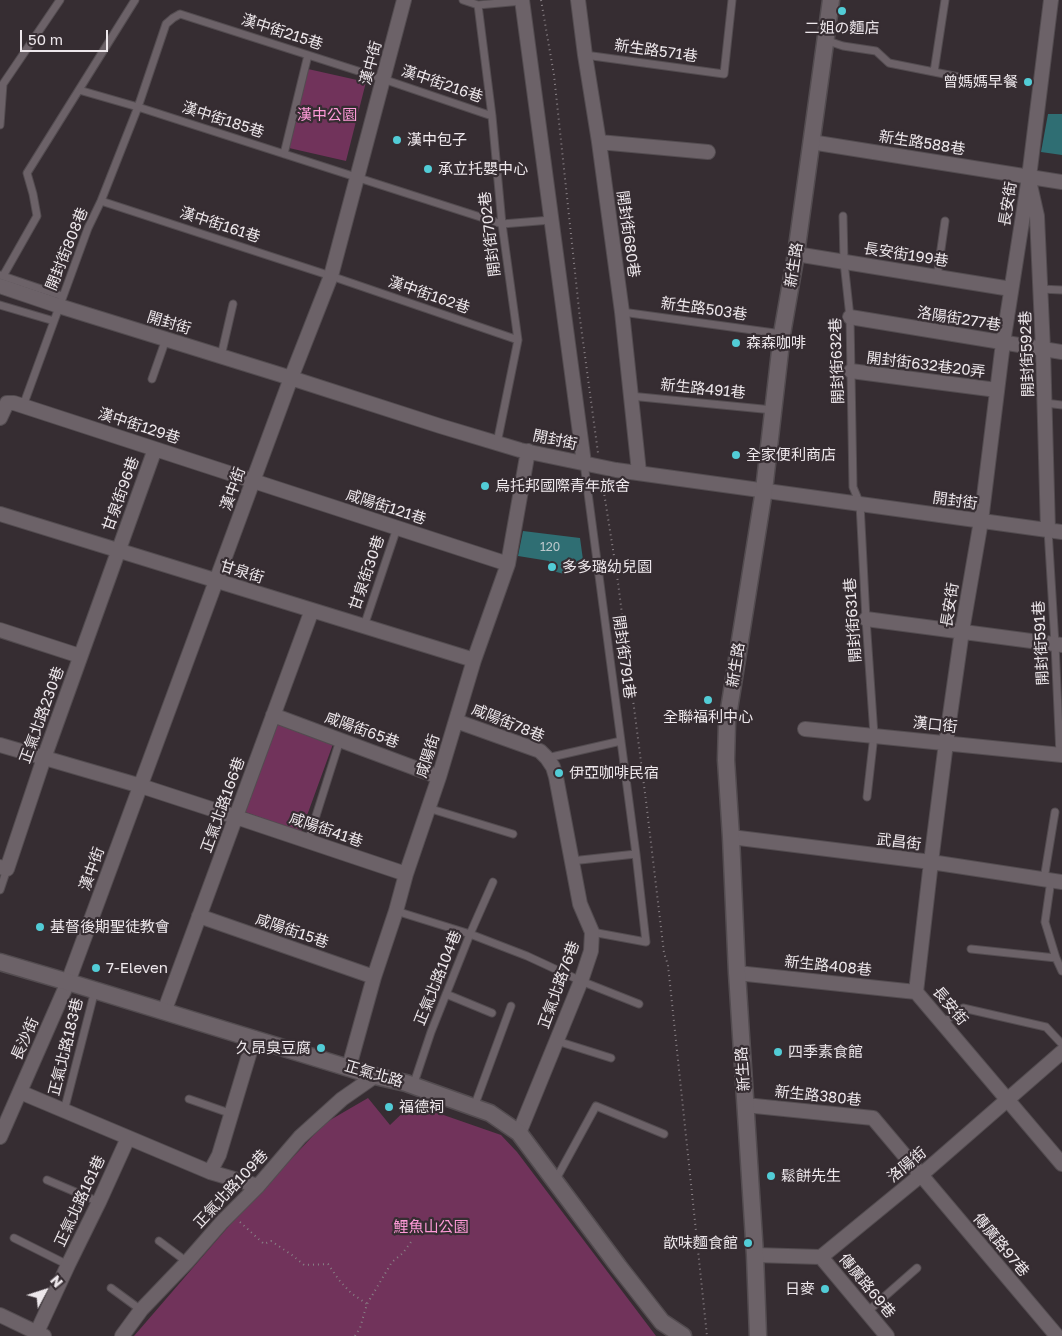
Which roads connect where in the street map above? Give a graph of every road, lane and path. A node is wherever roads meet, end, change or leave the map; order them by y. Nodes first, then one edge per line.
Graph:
1 (60, 0) edge
2 (136, 0) edge
3 (404, 0) edge
4 (463, 0) edge
5 (522, 0) edge
6 (541, 0) edge
7 (578, 0) edge
8 (732, 0) edge
9 (831, 0) edge
10 (945, 0) edge
11 (1051, 0) edge
12 (478, 5) junction
13 (173, 18) joint
14 (825, 40) junction
15 (308, 55) junction
16 (585, 55) junction
17 (934, 72) junction
18 (964, 78) dead end
19 (383, 79) junction
20 (79, 90) junction
21 (138, 107) junction
22 (492, 116) junction
23 (0, 125) edge
24 (599, 142) junction
25 (811, 142) junction
26 (708, 152) dead end
27 (284, 154) junction
28 (358, 177) junction
29 (1028, 177) junction
30 (1062, 182) edge
31 (101, 201) junction
32 (843, 216) dead end
33 (551, 220) junction
34 (945, 221) dead end
35 (502, 224) junction
36 (796, 254) junction
37 (844, 262) junction
38 (331, 276) junction
39 (937, 277) junction
40 (1, 279) edge
41 (1011, 289) junction
42 (1040, 289) junction
43 (1062, 290) edge
44 (60, 301) junction
45 (233, 304) dead end
46 (0, 305) edge
47 (622, 312) junction
48 (850, 317) junction
49 (54, 321) junction
50 (782, 334) junction
51 (166, 339) junction
52 (518, 340) junction
53 (1003, 343) junction
54 (1043, 349) junction
55 (1062, 352) edge
56 (221, 356) junction
57 (852, 371) junction
58 (291, 378) junction
59 (152, 379) dead end
60 (997, 390) junction
61 (630, 396) junction
62 (1045, 403) junction
63 (18, 404) junction
64 (1062, 405) edge
65 (772, 410) junction
66 (0, 418) edge
67 (498, 443) junction
68 (155, 449) junction
69 (528, 451) junction
70 (584, 463) junction
71 (600, 466) junction
72 (639, 472) junction
73 (254, 480) junction
74 (764, 490) junction
75 (860, 504) junction
76 (0, 514) edge
77 (981, 521) junction
78 (397, 528) junction
79 (1048, 530) junction
80 (1062, 532) edge
81 (118, 551) junction
82 (508, 564) junction
83 (216, 581) junction
84 (312, 610) junction
85 (866, 618) junction
86 (364, 626) junction
87 (0, 630) edge
88 (962, 631) junction
89 (1059, 645) edge
90 (80, 656) junction
91 (474, 660) junction
92 (273, 715) junction
93 (456, 720) junction
94 (805, 728) dead end
95 (874, 735) junction
96 (340, 740) junction
97 (621, 741) junction
98 (946, 743) junction
99 (0, 745) edge
100 (1061, 755) edge
101 (44, 758) junction
102 (547, 758) junction
103 (439, 776) junction
104 (141, 786) junction
105 (867, 797) dead end
106 (428, 808) junction
107 (1055, 812) dead end
108 (236, 816) junction
109 (513, 834) dead end
110 (731, 837) junction
111 (308, 841) junction
112 (636, 854) junction
113 (572, 861) junction
114 (931, 862) junction
115 (4, 868) edge
116 (406, 874) junction
117 (1052, 880) edge
118 (493, 882) dead end
119 (0, 890) edge
120 (396, 911) junction
121 (199, 916) junction
122 (592, 932) junction
123 (470, 934) junction
124 (970, 949) dead end
125 (1056, 958) junction
126 (0, 962) edge
127 (1062, 971) edge
128 (737, 973) junction
129 (374, 978) junction
130 (581, 981) junction
131 (68, 982) junction
132 (95, 990) junction
133 (916, 992) junction
134 (446, 994) junction
135 (639, 1004) dead end
136 (511, 1006) dead end
137 (164, 1012) junction
138 (492, 1013) dead end
139 (943, 1023) junction
140 (254, 1038) junction
141 (557, 1041) junction
142 (1062, 1044) edge
143 (1062, 1052) edge
144 (611, 1058) dead end
145 (350, 1067) junction
146 (375, 1076) junction
147 (413, 1086) junction
148 (20, 1092) junction
149 (189, 1099) dead end
150 (1007, 1100) junction
151 (745, 1105) junction
152 (474, 1107) junction
153 (64, 1111) junction
154 (232, 1114) junction
155 (519, 1133) junction
156 (664, 1134) dead end
157 (0, 1137) edge
158 (128, 1138) junction
159 (1062, 1164) edge
160 (210, 1172) junction
161 (922, 1175) junction
162 (47, 1180) dead end
163 (555, 1182) junction
164 (258, 1186) junction
165 (99, 1202) junction
166 (230, 1214) junction
167 (14, 1238) dead end
168 (159, 1241) dead end
169 (411, 1242) dead end
170 (755, 1255) junction
171 (822, 1257) junction
172 (187, 1262) junction
173 (68, 1265) junction
174 (917, 1268) dead end
175 (111, 1288) dead end
176 (367, 1304) junction
177 (141, 1310) junction
178 (867, 1312) junction
179 (0, 1315) edge
180 (40, 1334) edge
181 (122, 1336) edge
182 (355, 1336) edge
183 (683, 1336) edge
184 (707, 1336) edge
185 (758, 1336) edge
186 (887, 1336) edge
187 (1057, 1336) edge

1 - 23 lane
2 - 20 lane
3 - 19 street, 漢中街
4 - 12 lane
5 - 12 lane
5 - 33 street
6 - 71 path
7 - 16 street, 開封街680巷
8 - 16 lane, 新生路571巷
9 - 14 street, 新生路
10 - 17 lane
11 - 29 street, 長安街
12 - 22 lane, 開封街702巷
13 - 15 lane, 漢中街215巷
13 - 21 lane, 開封街808巷
14 - 17 lane
14 - 25 street, 新生路
15 - 19 lane, 漢中街215巷
15 - 27 lane
16 - 24 street, 開封街680巷
17 - 18 lane
19 - 22 lane, 漢中街216巷
19 - 28 street, 漢中街
20 - 21 lane, 漢中街185巷
20 - 40 lane
21 - 27 lane, 漢中街185巷
21 - 31 lane, 開封街808巷
22 - 35 lane, 開封街702巷
24 - 26 street
24 - 47 street, 開封街680巷
25 - 29 street, 新生路588巷
25 - 36 street, 新生路
27 - 28 lane, 漢中街185巷
28 - 35 lane, 漢中街185巷
28 - 38 street, 漢中街
29 - 30 street, 新生路588巷
29 - 41 street, 長安街
29 - 42 street, 開封街592巷
31 - 38 lane, 漢中街161巷
31 - 44 lane, 開封街808巷
32 - 37 lane, 開封街632巷
33 - 35 lane
33 - 70 street
34 - 39 lane
35 - 52 lane, 開封街702巷
36 - 37 street, 長安街199巷
36 - 50 street, 新生路
37 - 39 street, 長安街199巷
37 - 48 lane, 開封街632巷
38 - 52 lane, 漢中街162巷
38 - 58 street, 漢中街
39 - 41 street, 長安街199巷
40 - 44 street, 開封街
41 - 53 street, 長安街
42 - 43 lane
42 - 54 street, 開封街592巷
44 - 49 lane, 開封街808巷
44 - 51 street, 開封街
45 - 56 lane
46 - 49 lane
47 - 50 lane, 新生路503巷
47 - 61 street, 開封街680巷
48 - 53 street, 洛陽街277巷
48 - 57 lane, 開封街632巷
49 - 63 lane, 開封街808巷
50 - 65 street, 新生路
51 - 56 street, 開封街
51 - 59 lane
52 - 67 lane, 開封街702巷
53 - 54 street, 洛陽街277巷
53 - 60 street, 長安街
54 - 55 street, 洛陽街277巷
54 - 62 street, 開封街592巷
56 - 58 street, 開封街
57 - 60 street, 開封街632巷20弄
57 - 75 lane, 開封街632巷
58 - 67 street, 開封街
58 - 73 street, 漢中街
60 - 77 street, 長安街
61 - 65 lane, 新生路491巷
61 - 72 street, 開封街680巷
62 - 64 lane
62 - 79 street, 開封街592巷
63 - 66 street
63 - 68 street, 漢中街129巷
65 - 74 street, 新生路
67 - 69 street, 開封街
68 - 73 street, 漢中街129巷
68 - 81 street, 甘泉街96巷
69 - 70 street, 開封街
69 - 82 street, 咸陽街
70 - 71 street, 開封街
70 - 97 lane, 開封街791巷
71 - 72 street, 開封街
71 - 184 path
72 - 74 street, 開封街
73 - 78 street, 咸陽街121巷
73 - 83 street, 漢中街
74 - 75 street, 開封街
74 - 110 street, 新生路
75 - 77 street, 開封街
75 - 85 lane, 開封街631巷
76 - 81 street, 甘泉街
77 - 79 street, 開封街
77 - 88 street, 長安街
78 - 82 street, 咸陽街121巷
78 - 86 lane, 甘泉街30巷
79 - 80 street, 開封街
79 - 89 lane, 開封街591巷
81 - 83 street, 甘泉街
81 - 90 street, 正氣北路230巷
82 - 91 street, 咸陽街
83 - 84 street, 甘泉街
83 - 104 street, 漢中街
84 - 86 street, 甘泉街
84 - 92 street, 正氣北路166巷
85 - 88 street
85 - 95 lane, 開封街631巷
86 - 91 street, 甘泉街
87 - 90 street
88 - 89 street
88 - 98 street, 長安街
89 - 100 lane, 開封街591巷
90 - 101 street, 正氣北路230巷
91 - 93 street, 咸陽街
92 - 96 street, 咸陽街65巷
92 - 108 street, 正氣北路166巷
93 - 102 street, 咸陽街78巷
93 - 103 street, 咸陽街
94 - 95 street, 漢口街
95 - 98 street, 漢口街
95 - 105 lane, 開封街631巷
96 - 103 street, 咸陽街65巷
96 - 111 lane
97 - 102 lane
97 - 112 lane, 開封街791巷
98 - 100 street, 漢口街
98 - 114 street, 長安街
99 - 101 street, 咸陽街41巷
101 - 104 street, 咸陽街41巷
101 - 115 street, 正氣北路230巷
102 - 113 street, 正氣北路76巷
103 - 106 street, 咸陽街
104 - 108 street, 咸陽街41巷
104 - 131 street, 漢中街
106 - 109 lane
106 - 116 street, 咸陽街
107 - 117 lane
108 - 111 street, 咸陽街41巷
108 - 121 street, 正氣北路166巷
110 - 114 street, 武昌街
110 - 128 street, 新生路
111 - 116 street, 咸陽街41巷
112 - 113 lane
112 - 122 lane, 開封街791巷
113 - 122 street, 正氣北路76巷
114 - 117 street, 武昌街
114 - 133 street, 長安街
115 - 119 lane, 正氣北路230巷
116 - 120 street, 咸陽街
117 - 125 lane
118 - 123 lane, 正氣北路104巷
120 - 123 lane
120 - 129 street, 咸陽街
121 - 129 street, 咸陽街15巷
121 - 137 street, 正氣北路166巷
122 - 130 street, 正氣北路76巷
123 - 130 lane
123 - 134 lane, 正氣北路104巷
124 - 125 lane
125 - 127 lane
126 - 131 street, 正氣北路
128 - 133 street, 新生路408巷
128 - 151 street, 新生路
129 - 145 street, 咸陽街
130 - 135 lane
130 - 141 street, 正氣北路76巷
131 - 132 street, 正氣北路
131 - 148 street, 長沙街
132 - 137 street, 正氣北路
132 - 153 lane, 正氣北路183巷
133 - 139 street, 長安街
134 - 138 lane
134 - 147 lane, 正氣北路104巷
136 - 152 lane
137 - 140 street, 正氣北路
139 - 142 lane
139 - 150 street, 長安街
140 - 145 street, 正氣北路
140 - 154 street
141 - 144 lane
141 - 155 street, 正氣北路76巷
143 - 150 street, 洛陽街
145 - 146 street, 正氣北路
146 - 147 street, 正氣北路
146 - 164 street, 正氣北路109巷
147 - 152 street, 正氣北路
148 - 153 street
148 - 157 street, 長沙街
149 - 154 lane
150 - 159 street, 長安街
150 - 161 street, 洛陽街
151 - 161 street, 新生路380巷
151 - 170 street, 新生路
152 - 155 street, 正氣北路
153 - 158 street
154 - 160 street
155 - 163 street, 正氣北路
156 - 163 lane
158 - 160 street
158 - 165 street, 正氣北路161巷
160 - 164 street
161 - 171 street, 洛陽街
161 - 187 street, 傳廣路97巷
162 - 165 lane
163 - 183 street, 正氣北路
164 - 166 street, 正氣北路109巷
165 - 173 street, 正氣北路161巷
166 - 172 street, 正氣北路109巷
166 - 176 path
167 - 173 lane
168 - 172 lane
169 - 176 path
170 - 171 street
170 - 185 street, 新生路
171 - 178 street, 傳廣路69巷
172 - 177 street, 正氣北路109巷
173 - 180 street, 正氣北路161巷
174 - 178 lane
175 - 177 lane
176 - 182 path
177 - 181 street, 正氣北路109巷
178 - 186 street, 傳廣路69巷
179 - 180 street

